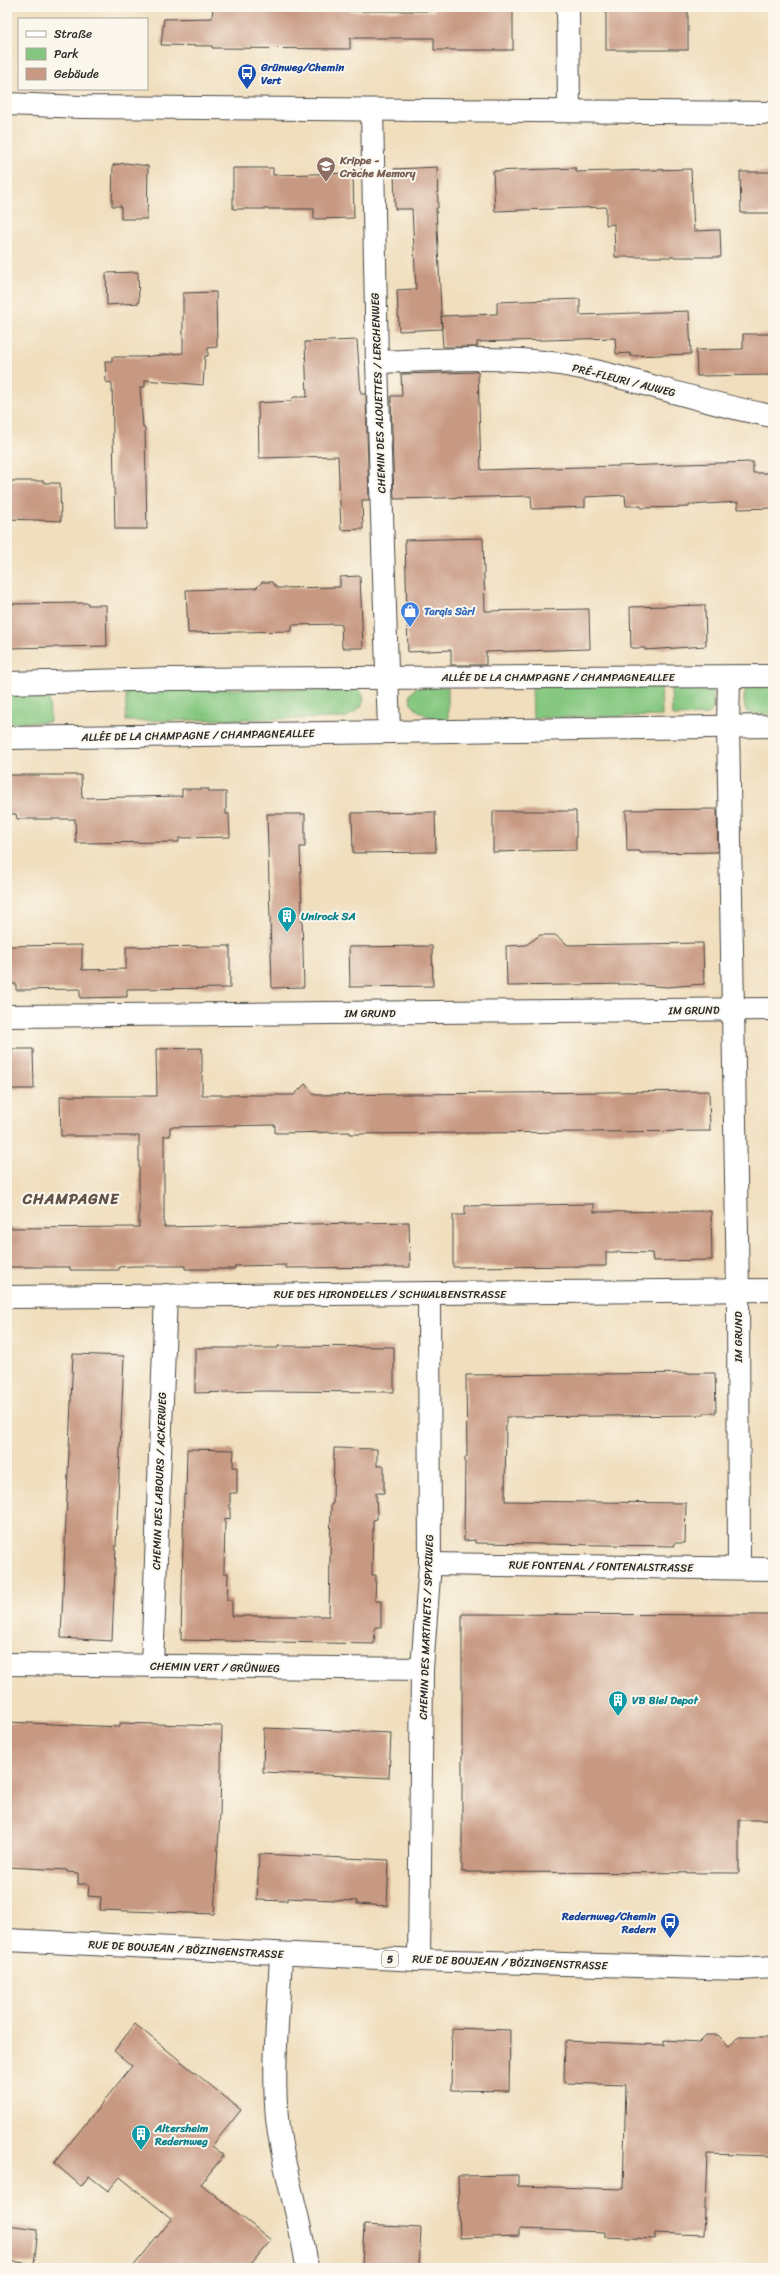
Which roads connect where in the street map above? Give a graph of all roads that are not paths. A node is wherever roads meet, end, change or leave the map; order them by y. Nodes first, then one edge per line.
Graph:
1 (568, 7) edge
2 (7, 104) edge
3 (372, 110) junction
4 (569, 111) junction
5 (773, 113) edge
6 (377, 362) junction
7 (773, 416) edge
8 (773, 676) edge
9 (388, 677) junction
10 (729, 677) junction
11 (7, 683) edge
12 (728, 726) junction
13 (773, 726) edge
14 (389, 731) junction
15 (7, 738) edge
16 (773, 1009) edge
17 (733, 1010) junction
18 (7, 1016) edge
19 (773, 1290) edge
20 (738, 1291) junction
21 (429, 1293) junction
22 (166, 1296) junction
23 (7, 1297) edge
24 (430, 1564) junction
25 (739, 1568) junction
26 (773, 1569) edge
27 (7, 1664) edge
28 (152, 1666) junction
29 (422, 1670) junction
30 (7, 1940) edge
31 (281, 1954) junction
32 (419, 1960) junction
33 (773, 1967) edge
34 (307, 2268) edge

1 - 4 street
2 - 3 street
3 - 4 street
3 - 6 street, CHEMIN DES ALOUETTES / LERCHENWEG
4 - 5 street
6 - 7 street, PRÉ-FLEURI / AUWEG
6 - 9 street, CHEMIN DES ALOUETTES / LERCHENWEG
8 - 10 street, ALLÉE DE LA CHAMPAGNE / CHAMPAGNEALLEE
9 - 10 street, ALLÉE DE LA CHAMPAGNE / CHAMPAGNEALLEE
9 - 11 street, ALLÉE DE LA CHAMPAGNE / CHAMPAGNEALLEE
9 - 14 street
10 - 12 street
12 - 13 street, ALLÉE DE LA CHAMPAGNE / CHAMPAGNEALLEE
12 - 14 street, ALLÉE DE LA CHAMPAGNE / CHAMPAGNEALLEE
12 - 17 street, IM GRUND
14 - 15 street, ALLÉE DE LA CHAMPAGNE / CHAMPAGNEALLEE
16 - 17 street, IM GRUND
17 - 18 street, IM GRUND
17 - 20 street, IM GRUND
19 - 20 street, RUE DES HIRONDELLES / SCHWALBENSTRASSE
20 - 21 street, RUE DES HIRONDELLES / SCHWALBENSTRASSE
20 - 25 street, IM GRUND
21 - 22 street, RUE DES HIRONDELLES / SCHWALBENSTRASSE
21 - 24 street, CHEMIN DES MARTINETS / SPYRIWEG
22 - 23 street, RUE DES HIRONDELLES / SCHWALBENSTRASSE
22 - 28 street, CHEMIN DES LABOURS / ACKERWEG
24 - 25 street, RUE FONTENAL / FONTENALSTRASSE
24 - 29 street, CHEMIN DES MARTINETS / SPYRIWEG
25 - 26 street, RUE FONTENAL / FONTENALSTRASSE
27 - 28 street, CHEMIN VERT / GRÜNWEG
28 - 29 street, CHEMIN VERT / GRÜNWEG
29 - 32 street, CHEMIN DES MARTINETS / SPYRIWEG
30 - 31 street, RUE DE BOUJEAN / BÖZINGENSTRASSE / 5
31 - 32 street, RUE DE BOUJEAN / BÖZINGENSTRASSE / 5
31 - 34 street
32 - 33 street, RUE DE BOUJEAN / BÖZINGENSTRASSE / 5

